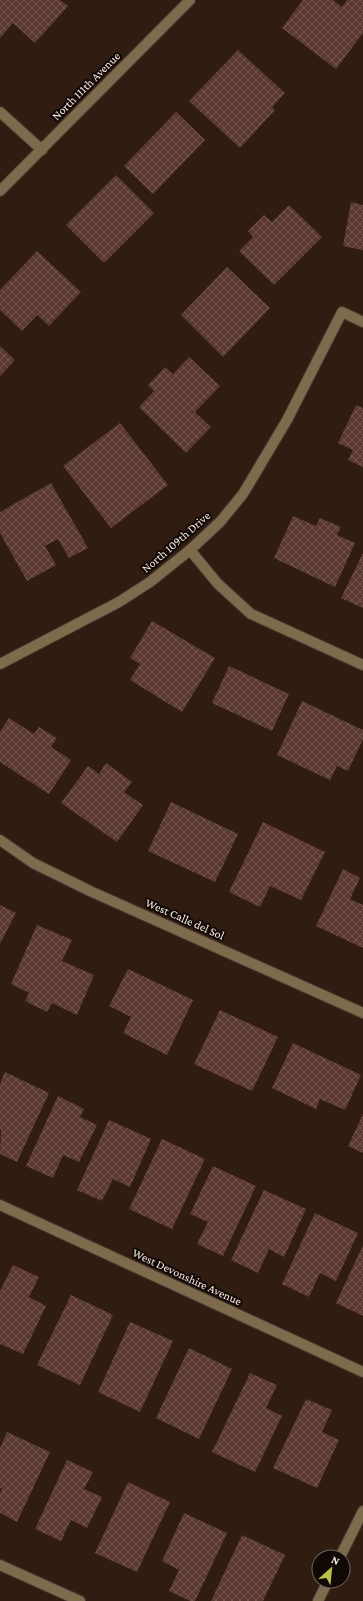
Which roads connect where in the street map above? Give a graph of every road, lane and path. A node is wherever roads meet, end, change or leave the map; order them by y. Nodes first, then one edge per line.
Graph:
1 (190, 0) edge
2 (0, 112) edge
3 (42, 150) junction
4 (0, 191) edge
5 (363, 322) edge
6 (190, 550) junction
7 (0, 664) edge
8 (363, 665) edge
9 (0, 840) edge
10 (363, 1013) edge
11 (0, 1205) edge
12 (363, 1372) edge
13 (363, 1511) edge
14 (344, 1549) edge
15 (0, 1564) edge
16 (324, 1589) edge
17 (80, 1601) edge
18 (318, 1601) edge

1 - 3 street, North 111th Avenue
2 - 3 street
3 - 4 street, North 111th Avenue
5 - 6 street, North 109th Drive
6 - 7 street, North 109th Drive
6 - 8 street
9 - 10 street, West Calle del Sol
11 - 12 street, West Devonshire Avenue
13 - 14 street
15 - 17 street
16 - 18 street

